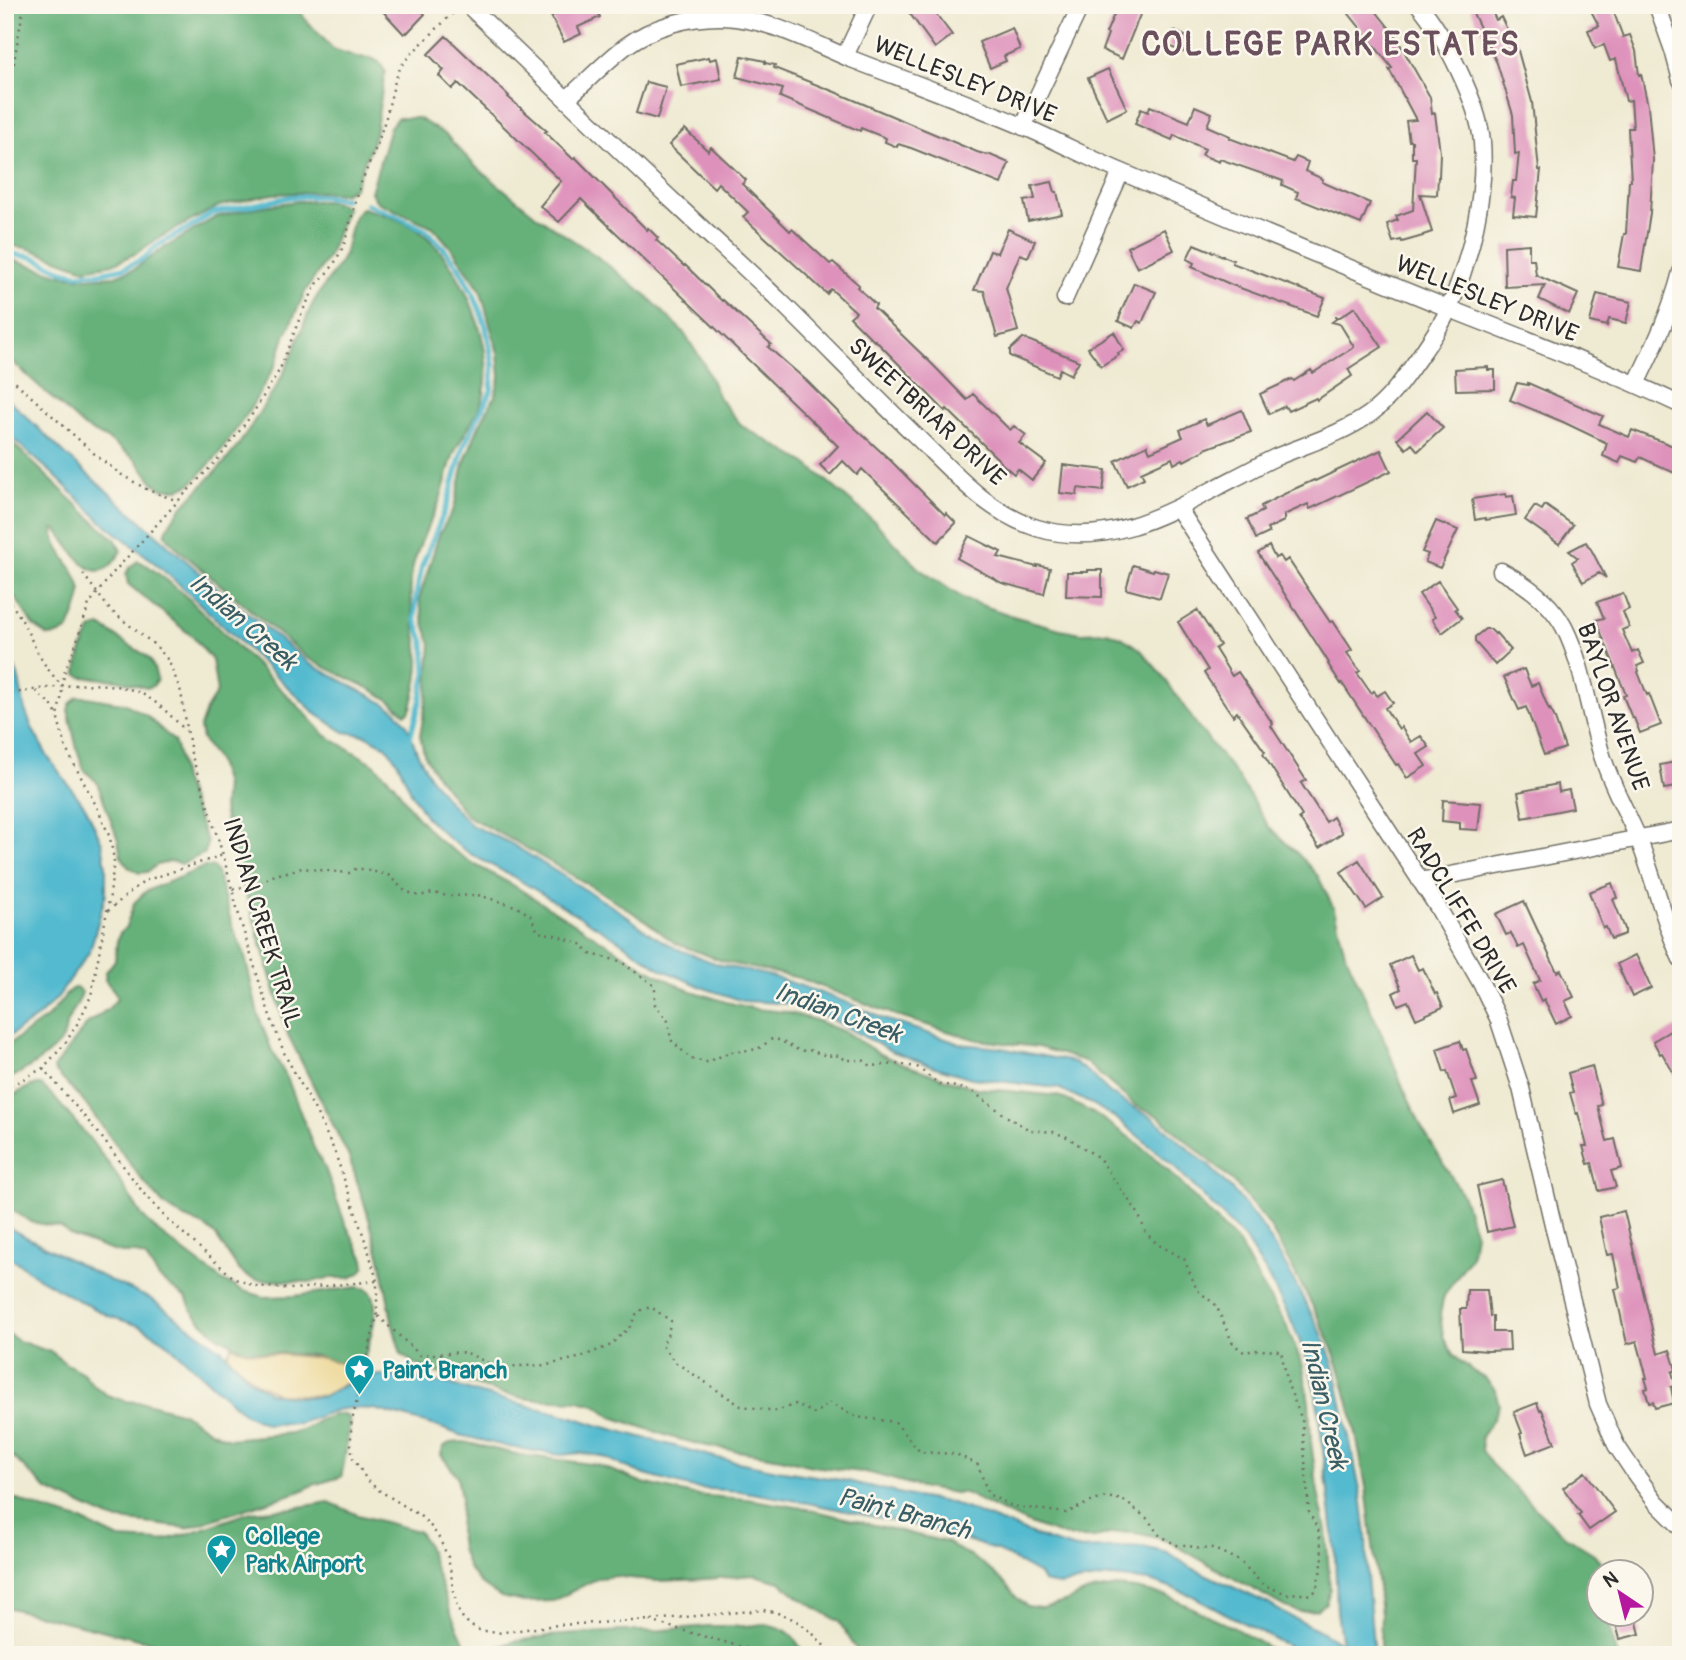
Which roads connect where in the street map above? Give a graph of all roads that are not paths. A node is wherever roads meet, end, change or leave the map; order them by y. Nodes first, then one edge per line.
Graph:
1 (468, 5) edge
2 (869, 5) edge
3 (1081, 5) edge
4 (1419, 5) edge
5 (1657, 5) edge
6 (845, 56) junction
7 (1681, 80) edge
8 (567, 99) junction
9 (1023, 127) junction
10 (1121, 172) junction
11 (1681, 272) edge
12 (1065, 298) dead end
13 (1449, 308) junction
14 (1636, 384) junction
15 (1681, 405) edge
16 (1178, 508) junction
17 (1501, 571) dead end
18 (1681, 830) edge
19 (1638, 838) junction
20 (1420, 881) junction
21 (1681, 959) edge
22 (1681, 1527) edge

1 - 8 street, SWEETBRIAR DRIVE
2 - 6 street
3 - 9 street
4 - 13 street, SWEETBRIAR DRIVE
5 - 7 street
6 - 8 street, WELLESLEY DRIVE
6 - 9 street, WELLESLEY DRIVE
8 - 16 street, SWEETBRIAR DRIVE
9 - 10 street, WELLESLEY DRIVE
10 - 12 street
10 - 13 street, WELLESLEY DRIVE
11 - 14 street
13 - 14 street, WELLESLEY DRIVE
13 - 16 street, SWEETBRIAR DRIVE
14 - 15 street, WELLESLEY DRIVE
16 - 20 street, RADCLIFFE DRIVE
17 - 19 street, BAYLOR AVENUE
18 - 19 street
19 - 20 street
19 - 21 street, BAYLOR AVENUE
20 - 22 street, RADCLIFFE DRIVE

